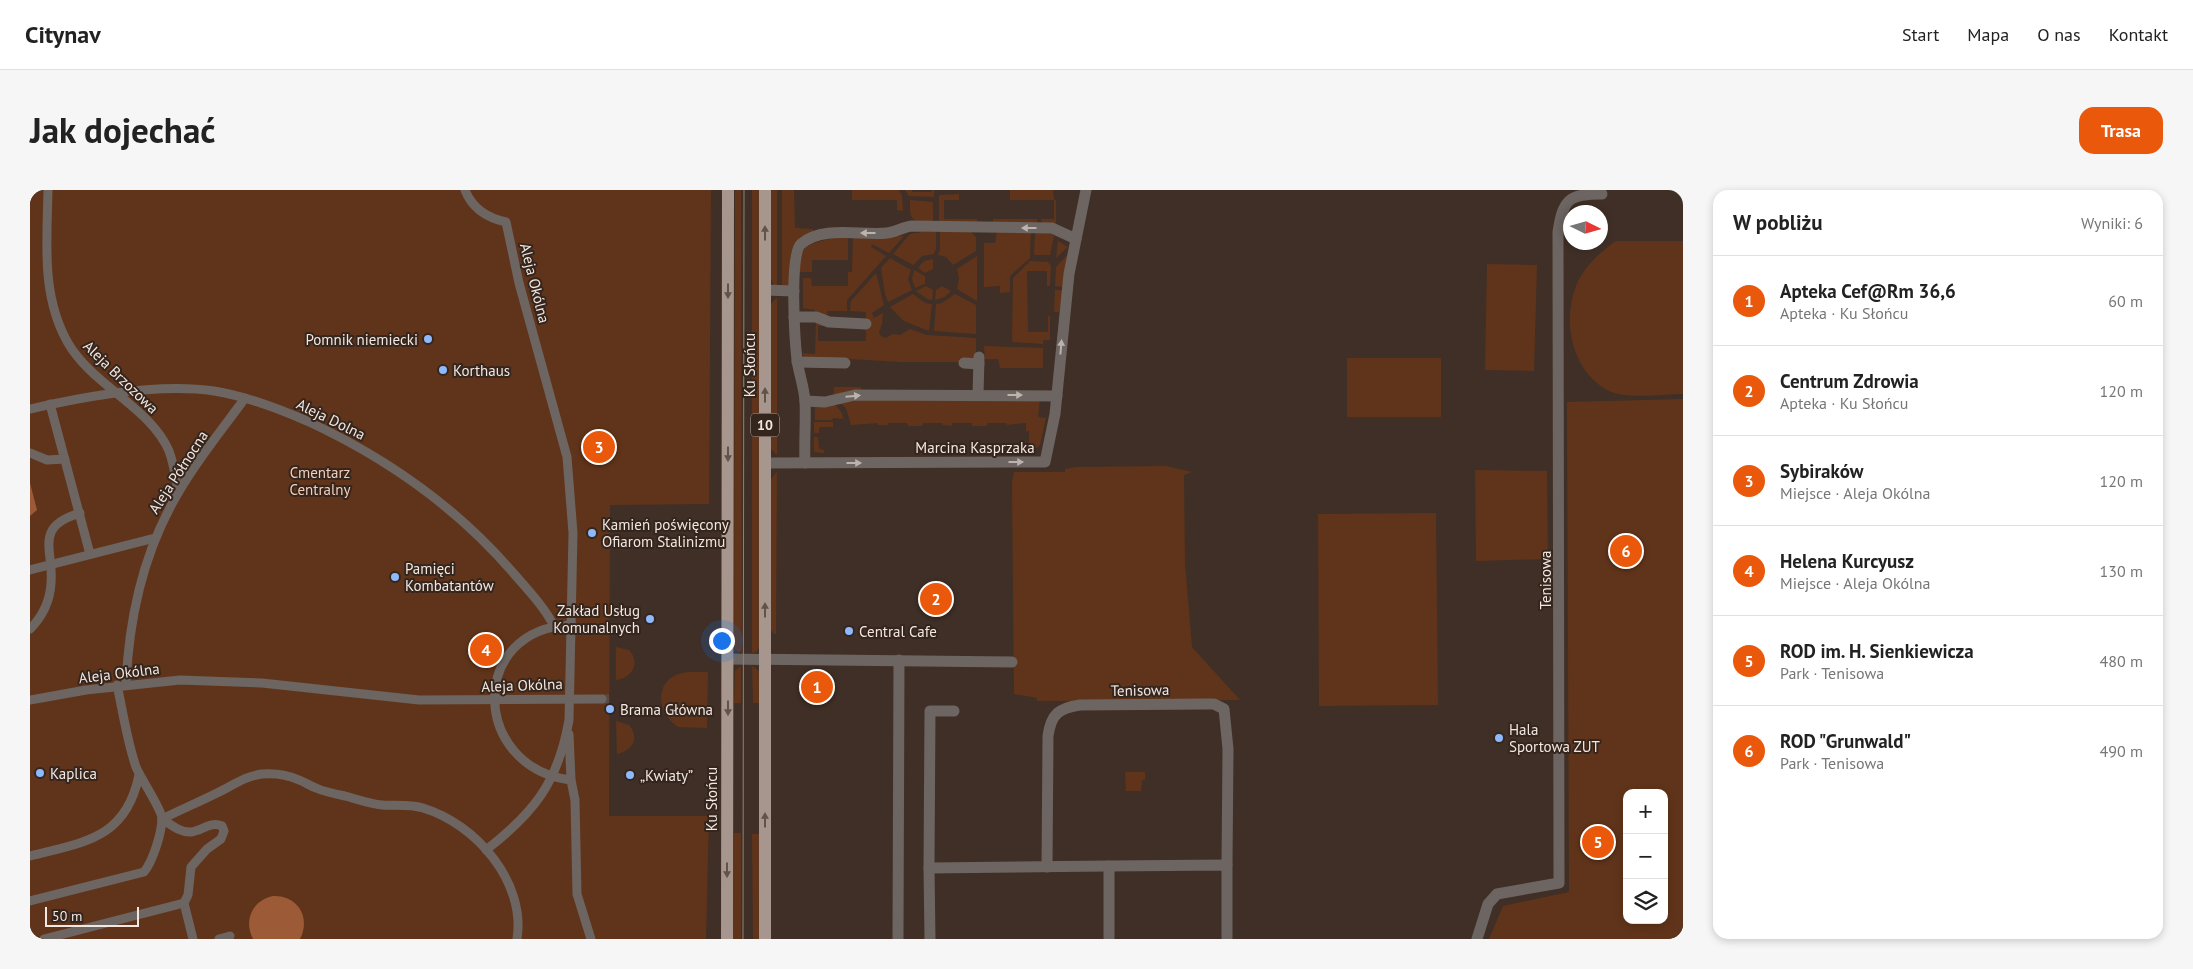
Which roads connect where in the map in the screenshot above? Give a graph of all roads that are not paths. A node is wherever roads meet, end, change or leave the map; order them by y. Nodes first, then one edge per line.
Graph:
1 (48, 190) edge
2 (465, 190) edge
3 (728, 190) edge
4 (765, 190) edge
5 (1086, 190) edge
6 (1602, 194) dead end
7 (1076, 239) junction
8 (765, 290) junction
9 (794, 291) junction
10 (794, 317) junction
11 (866, 324) dead end
12 (797, 362) junction
13 (845, 363) dead end
14 (964, 364) dead end
15 (115, 394) junction
16 (978, 395) junction
17 (1057, 396) junction
18 (245, 398) junction
19 (805, 401) junction
20 (50, 404) junction
21 (30, 409) edge
22 (30, 453) edge
23 (65, 459) junction
24 (805, 462) junction
25 (765, 463) junction
26 (178, 492) junction
27 (80, 513) junction
28 (155, 538) junction
29 (90, 554) junction
30 (50, 564) junction
31 (30, 570) edge
32 (572, 625) junction
33 (554, 626) junction
34 (30, 629) edge
35 (728, 659) junction
36 (765, 659) junction
37 (899, 660) junction
38 (1012, 662) dead end
39 (121, 685) junction
40 (602, 699) tunnel mouth
41 (30, 700) edge
42 (496, 700) junction
43 (570, 700) junction
44 (954, 711) dead end
45 (569, 720) junction
46 (139, 774) junction
47 (553, 777) junction
48 (571, 780) junction
49 (162, 818) junction
50 (486, 850) junction
51 (30, 856) edge
52 (1227, 865) junction
53 (1109, 866) junction
54 (1048, 867) junction
55 (929, 868) junction
56 (30, 901) edge
57 (184, 903) junction
58 (230, 936) dead end
59 (44, 939) edge
60 (193, 939) edge
61 (219, 939) edge
62 (517, 939) edge
63 (591, 939) edge
64 (727, 939) edge
65 (765, 939) edge
66 (898, 939) edge
67 (930, 939) edge
68 (1110, 939) edge
69 (1227, 939) edge
70 (1477, 939) edge

1 - 15 street, Aleja Brzozowa
2 - 32 street, Aleja Okólna
3 -> 35 main road, Ku Słońcu
8 -> 4 main road, Ku Słońcu / 10
5 - 7 street
6 - 70 street, Tenisowa
7 -> 9 street
17 -> 7 street
8 - 9 street
25 -> 8 main road, Ku Słońcu / 10
9 - 10 street
10 - 11 street
10 - 12 street
12 - 13 street
12 - 19 street
14 - 16 street
15 - 18 street, Aleja Dolna
15 - 20 street, Aleja Dolna
15 - 26 street, Aleja Brzozowa
16 -> 17 street
19 -> 16 street
24 -> 17 street, Marcina Kasprzaka
18 - 26 street, Aleja Północna
18 - 33 street, Aleja Dolna
19 - 24 street
20 - 21 street, Aleja Dolna
20 - 23 street
22 - 23 street
23 - 27 street
24 - 25 street, Marcina Kasprzaka
36 -> 25 main road, Ku Słońcu / 10
26 - 28 street, Aleja Północna
27 - 29 street
27 - 30 street
28 - 29 street
28 - 39 street, Aleja Północna
29 - 30 street
30 - 31 street
30 - 34 street
32 - 33 street
32 - 43 street, Aleja Okólna
33 - 42 street
35 - 36 street
35 -> 64 main road, Ku Słońcu
36 - 37 street
65 -> 36 main road, Ku Słońcu / 10
37 - 38 street
37 - 66 street
39 - 41 street, Aleja Okólna
39 - 42 street, Aleja Okólna
39 - 46 street, Aleja Północna
40 - 43 street
42 - 43 street, Aleja Okólna
42 - 47 street
43 - 45 street
44 - 55 street
45 - 47 street
45 - 48 street
46 - 49 street, Aleja Północna
46 - 51 street
47 - 48 street
47 - 50 street
48 - 63 street
49 - 50 street
49 - 56 street
49 - 57 street
50 - 62 street
52 - 53 street
52 - 54 street, Tenisowa
52 - 69 street, Tenisowa
53 - 54 street
53 - 68 street
54 - 55 street
55 - 67 street
57 - 59 street
57 - 60 street
58 - 61 street

